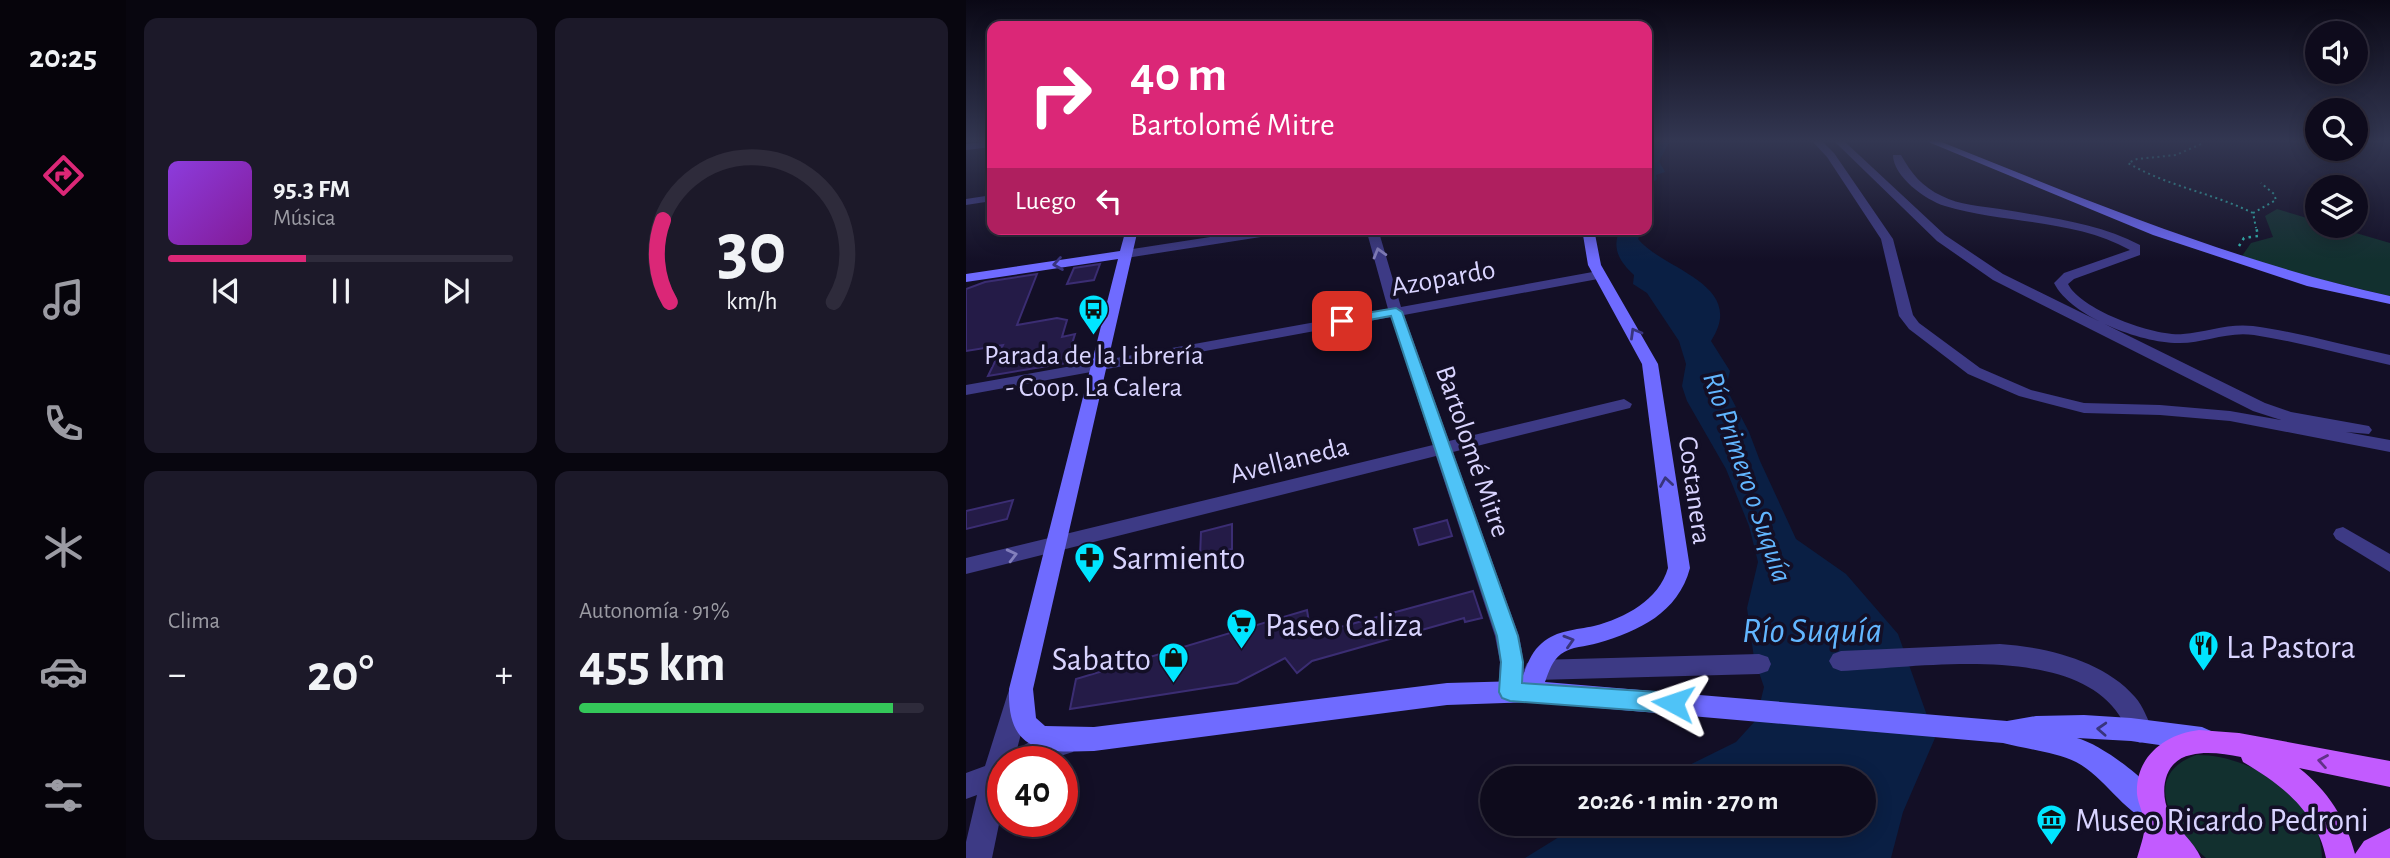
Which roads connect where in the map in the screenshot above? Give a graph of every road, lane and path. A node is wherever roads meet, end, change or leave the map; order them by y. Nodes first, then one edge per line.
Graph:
1 (1848, 181) edge
2 (1881, 181) edge
3 (1914, 181) edge
4 (2030, 181) edge
5 (2166, 181) edge
6 (2261, 183) dead end
7 (987, 199) edge
8 (966, 202) edge
9 (2253, 213) junction
10 (1131, 235) edge
11 (1248, 235) edge
12 (1374, 235) edge
13 (1588, 235) edge
14 (2221, 253) junction
15 (1126, 254) junction
16 (1598, 275) junction
17 (966, 278) edge
18 (2390, 300) edge
19 (1396, 312) junction
20 (2390, 360) edge
21 (1099, 366) junction
22 (966, 390) edge
23 (1624, 404) dead end
24 (2390, 435) edge
25 (2390, 446) edge
26 (1445, 450) junction
27 (2343, 534) dead end
28 (1058, 543) junction
29 (2390, 564) edge
30 (966, 566) edge
31 (1841, 661) dead end
32 (1759, 664) dead end
33 (1526, 684) junction
34 (1021, 690) junction
35 (2003, 731) junction
36 (2140, 731) junction
37 (1094, 739) junction
38 (2224, 743) junction
39 (1010, 746) edge
40 (1052, 746) edge
41 (2390, 774) edge
42 (987, 778) edge
43 (966, 786) edge
44 (2156, 817) junction
45 (987, 828) edge
46 (2390, 842) edge
47 (977, 858) edge
48 (2152, 858) edge
49 (2186, 858) edge
50 (2341, 858) edge
51 (2368, 858) edge

1 - 25 street
2 - 24 street
3 - 20 street
4 - 14 street
5 - 9 path
6 - 9 path
7 - 8 street
9 - 14 path
10 - 15 street
11 - 15 street
19 -> 12 street, Bartolomé Mitre
13 - 16 street, Costanera
14 - 18 street
15 -> 17 street
15 - 21 street
16 - 19 street, Azopardo
33 -> 16 street, Costanera
19 - 21 street, Azopardo
19 - 26 street, Bartolomé Mitre
21 - 22 street, Azopardo
21 - 28 street
23 - 26 street, Avellaneda
26 - 28 street, Avellaneda
26 - 33 street, Bartolomé Mitre
27 - 29 street
30 -> 28 street, Avellaneda
28 - 34 street
31 - 36 street
32 - 33 street
33 - 35 street
33 - 37 street
34 - 37 street
34 - 39 street
36 -> 35 street
35 - 44 street
36 - 38 street
37 - 40 street
41 -> 38 main road
38 - 44 main road
38 - 50 main road
42 - 43 street
44 - 48 main road
44 - 49 main road
45 - 47 street
46 - 51 main road

